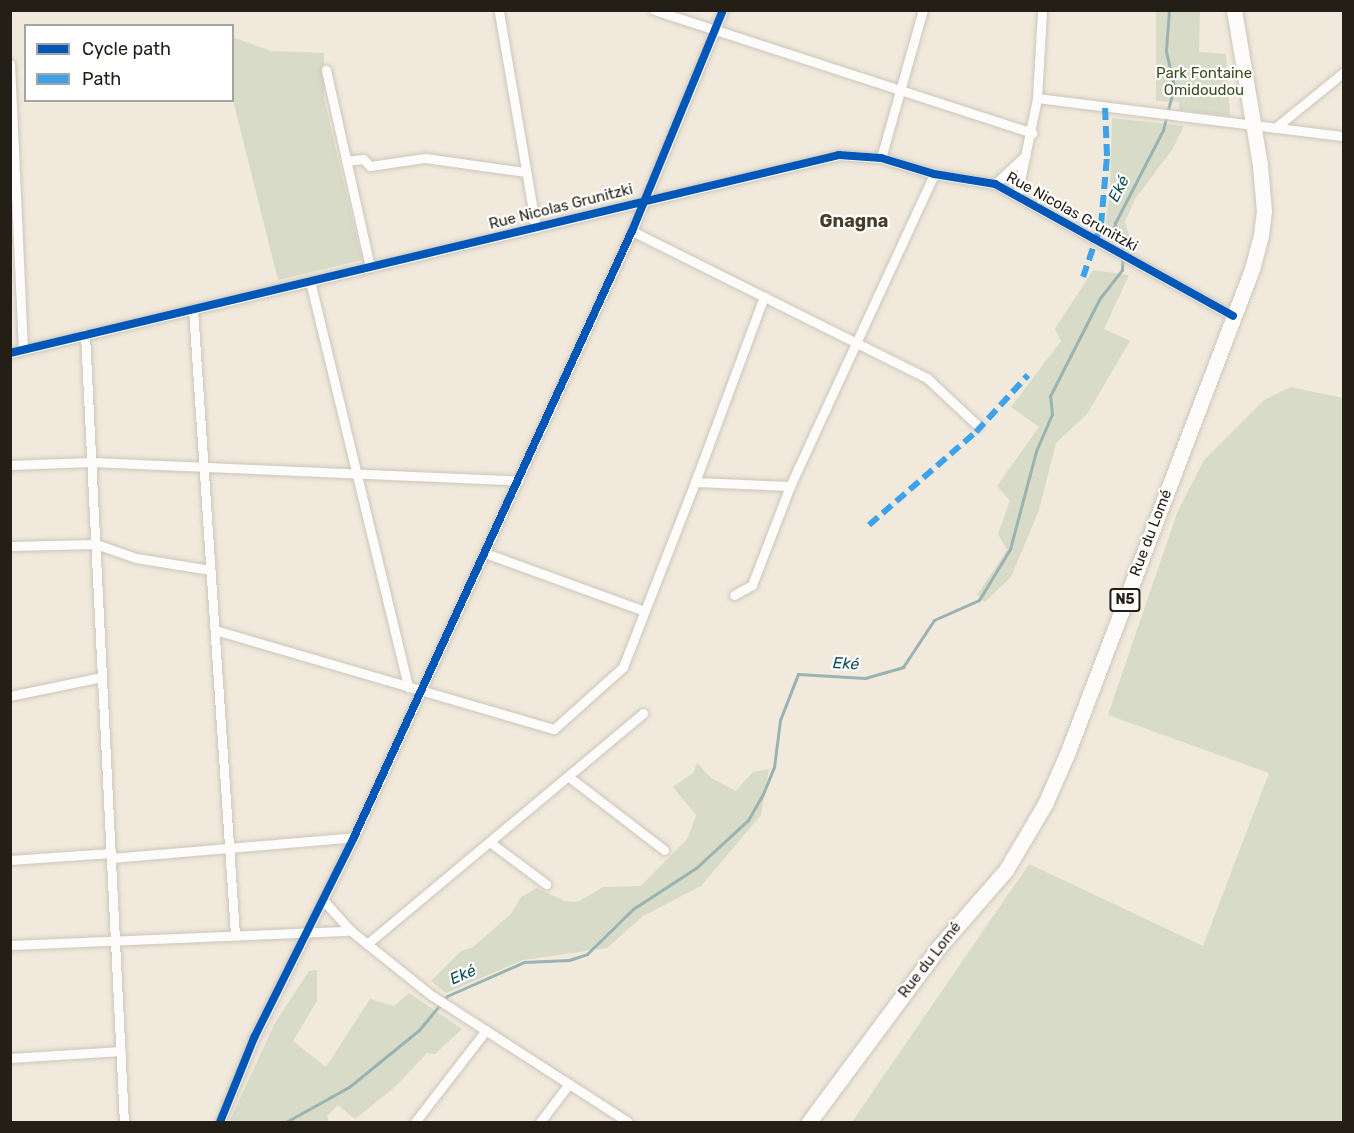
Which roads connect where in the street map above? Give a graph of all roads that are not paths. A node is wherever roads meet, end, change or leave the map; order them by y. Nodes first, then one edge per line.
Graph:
1 (654, 10) edge
2 (723, 10) edge
3 (923, 10) edge
4 (1042, 10) edge
5 (1234, 10) edge
6 (499, 12) edge
7 (717, 30) junction
8 (10, 64) edge
9 (326, 70) dead end
10 (1344, 72) edge
11 (902, 90) junction
12 (1038, 98) junction
13 (1255, 126) junction
14 (1275, 128) junction
15 (1033, 132) junction
16 (1344, 136) edge
17 (1027, 155) junction
18 (881, 158) junction
19 (346, 161) junction
20 (524, 172) junction
21 (934, 174) junction
22 (995, 184) junction
23 (13, 193) edge
24 (1017, 195) junction
25 (646, 201) junction
26 (536, 228) junction
27 (632, 231) junction
28 (15, 264) edge
29 (370, 267) junction
30 (310, 281) junction
31 (764, 296) junction
32 (193, 309) junction
33 (1233, 316) junction
34 (85, 334) junction
35 (857, 342) junction
36 (23, 350) junction
37 (10, 353) edge
38 (977, 425) dead end
39 (92, 462) junction
40 (10, 465) edge
41 (203, 465) junction
42 (354, 471) junction
43 (519, 481) junction
44 (695, 482) junction
45 (790, 486) junction
46 (96, 544) junction
47 (10, 546) edge
48 (485, 553) junction
49 (210, 570) junction
50 (734, 595) dead end
51 (644, 611) junction
52 (215, 630) junction
53 (102, 677) junction
54 (408, 687) junction
55 (420, 691) junction
56 (10, 696) edge
57 (643, 713) dead end
58 (569, 777) junction
59 (354, 837) junction
60 (491, 843) junction
61 (229, 846) junction
62 (664, 849) dead end
63 (111, 855) junction
64 (10, 860) edge
65 (546, 884) dead end
66 (323, 900) junction
67 (351, 931) junction
68 (236, 935) junction
69 (307, 935) junction
70 (115, 942) junction
71 (367, 944) junction
72 (10, 945) edge
73 (486, 1030) junction
74 (120, 1051) junction
75 (10, 1059) edge
76 (569, 1084) junction
77 (124, 1122) edge
78 (220, 1122) edge
79 (416, 1122) edge
80 (540, 1122) edge
81 (628, 1122) edge
82 (809, 1122) edge

1 - 7 street
2 - 7 street
3 - 11 street
4 - 12 street
5 - 13 main road, Rue du Lomé / N5
6 - 20 street
7 - 11 street
7 - 25 street
8 - 23 street
9 - 19 street
10 - 14 street
11 - 15 street
11 - 18 street
12 - 13 street
12 - 15 street
13 - 14 street
13 - 33 main road, Rue du Lomé / N5
14 - 16 street
15 - 17 street
17 - 22 street
17 - 24 street
18 - 21 street, Rue Nicolas Grunitzki
18 - 25 street, Rue Nicolas Grunitzki
19 - 20 street
19 - 29 street
20 - 26 street
21 - 22 street, Rue Nicolas Grunitzki
21 - 35 street
22 - 24 street, Rue Nicolas Grunitzki
23 - 28 street
24 - 33 street, Rue Nicolas Grunitzki
25 - 26 street, Rue Nicolas Grunitzki
25 - 27 street
26 - 29 street, Rue Nicolas Grunitzki
27 - 31 street
27 - 43 street
28 - 36 street
29 - 30 street, Rue Nicolas Grunitzki
30 - 32 street, Rue Nicolas Grunitzki
30 - 42 street
31 - 35 street
31 - 44 street
32 - 34 street, Rue Nicolas Grunitzki
32 - 41 street
33 - 82 main road, Rue du Lomé / N5
34 - 36 street, Rue Nicolas Grunitzki
34 - 39 street
35 - 38 street
35 - 45 street
36 - 37 street, Rue Nicolas Grunitzki
39 - 40 street
39 - 41 street
39 - 46 street
41 - 42 street
41 - 49 street
42 - 43 street
42 - 54 street
43 - 48 street
44 - 45 street
44 - 51 street
45 - 50 street
46 - 47 street
46 - 49 street
46 - 53 street
48 - 51 street
48 - 55 street
49 - 52 street
51 - 55 street
52 - 54 street
52 - 61 street
53 - 56 street
53 - 63 street
54 - 55 street
55 - 59 street
57 - 58 street
58 - 60 street
58 - 62 street
59 - 61 street
59 - 66 street
60 - 65 street
60 - 71 street
61 - 63 street
61 - 68 street
63 - 64 street
63 - 70 street
66 - 67 street
66 - 69 street
67 - 69 street
67 - 71 street
68 - 69 street
68 - 70 street
69 - 78 street
70 - 72 street
70 - 74 street
71 - 73 street
73 - 76 street
73 - 79 street
74 - 75 street
74 - 77 street
76 - 80 street
76 - 81 street

